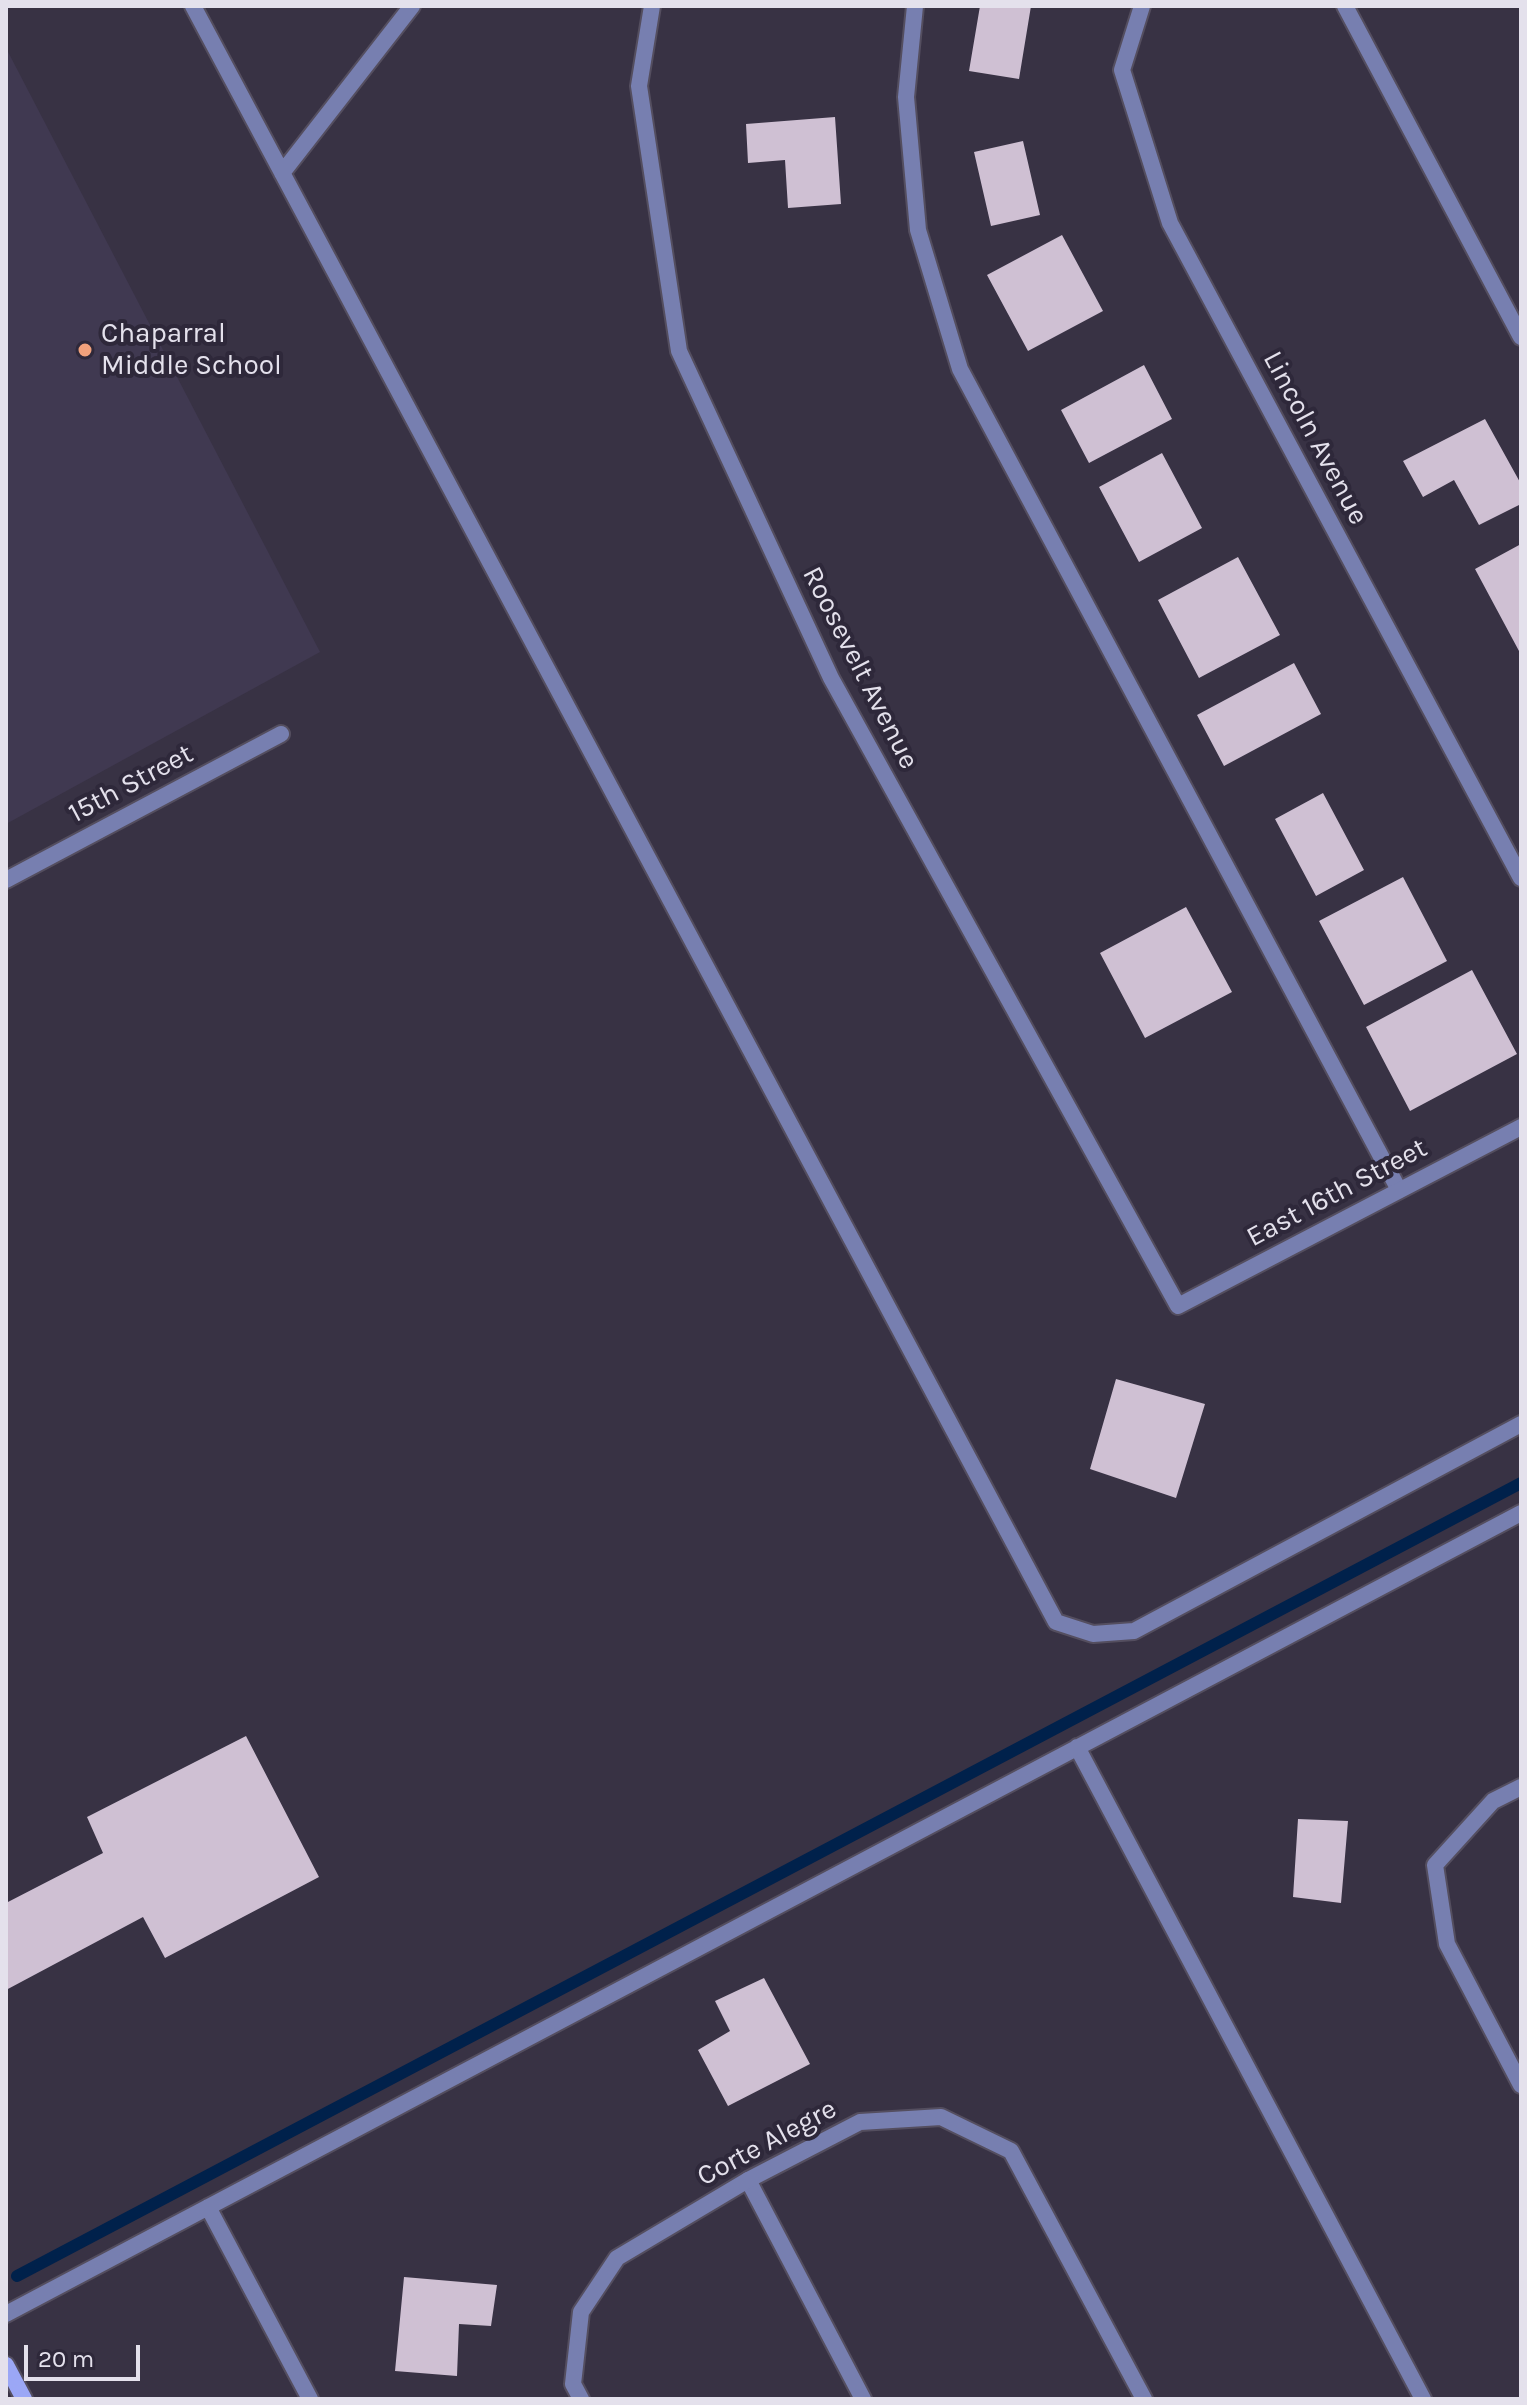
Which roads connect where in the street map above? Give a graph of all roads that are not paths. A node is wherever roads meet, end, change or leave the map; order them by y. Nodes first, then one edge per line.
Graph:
1 (193, 6) edge
2 (412, 6) edge
3 (652, 6) edge
4 (915, 6) edge
5 (1142, 6) edge
6 (1345, 6) edge
7 (282, 173) junction
8 (1521, 337) edge
9 (281, 734) dead end
10 (1521, 878) edge
11 (6, 880) edge
12 (1521, 1127) edge
13 (1399, 1190) junction
14 (1178, 1306) joint
15 (1521, 1424) edge
16 (1521, 1513) edge
17 (1077, 1747) junction
18 (1521, 1787) edge
19 (1521, 2085) edge
20 (748, 2180) junction
21 (208, 2207) junction
22 (6, 2314) edge
23 (6, 2365) edge
24 (24, 2399) edge
25 (310, 2399) edge
26 (581, 2399) edge
27 (863, 2399) edge
28 (1144, 2399) edge
29 (1423, 2399) edge

1 - 7 street
2 - 7 street
3 - 14 street, Roosevelt Avenue
4 - 13 street
5 - 10 street, Lincoln Avenue
6 - 8 street
7 - 15 street
9 - 11 street, 15th Street
12 - 13 street, East 16th Street
13 - 14 street, East 16th Street
16 - 17 street
17 - 21 street
17 - 29 street
18 - 19 street
20 - 26 street, Corte Alegre
20 - 27 street
20 - 28 street, Corte Alegre
21 - 22 street
21 - 25 street
23 - 24 street

